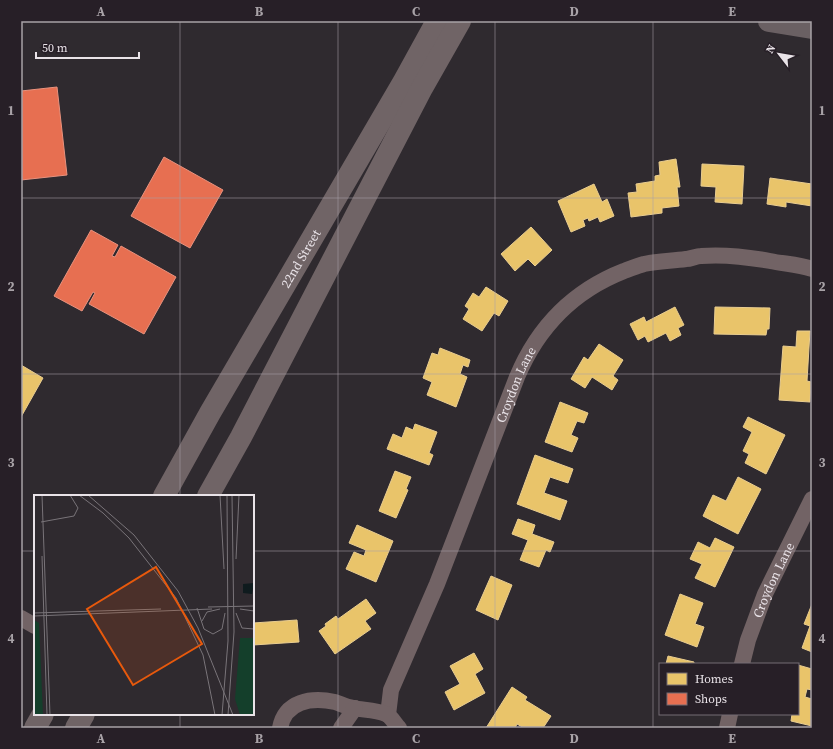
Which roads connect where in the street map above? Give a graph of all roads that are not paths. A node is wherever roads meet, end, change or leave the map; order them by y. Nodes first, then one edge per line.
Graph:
1 (437, 21) edge
2 (460, 21) edge
3 (769, 21) edge
4 (812, 28) edge
5 (434, 47) junction
6 (812, 269) edge
7 (165, 495) edge
8 (209, 495) edge
9 (812, 499) edge
10 (21, 618) edge
11 (34, 625) edge
12 (742, 663) edge
13 (355, 708) junction
14 (42, 715) edge
15 (83, 715) edge
16 (388, 715) junction
17 (730, 715) edge
18 (35, 728) edge
19 (76, 728) edge
20 (280, 728) edge
21 (341, 728) edge
22 (399, 728) edge
23 (727, 728) edge

1 - 5 main road, 22nd Street
2 - 5 main road, 22nd Street
3 - 4 highway
5 - 7 main road, 22nd Street
5 - 8 main road, 22nd Street
6 - 16 street, Croydon Lane
9 - 12 street, Croydon Lane
10 - 11 street
13 - 16 street
13 - 20 street
13 - 21 street
14 - 18 main road
15 - 19 main road
16 - 22 street
17 - 23 street

